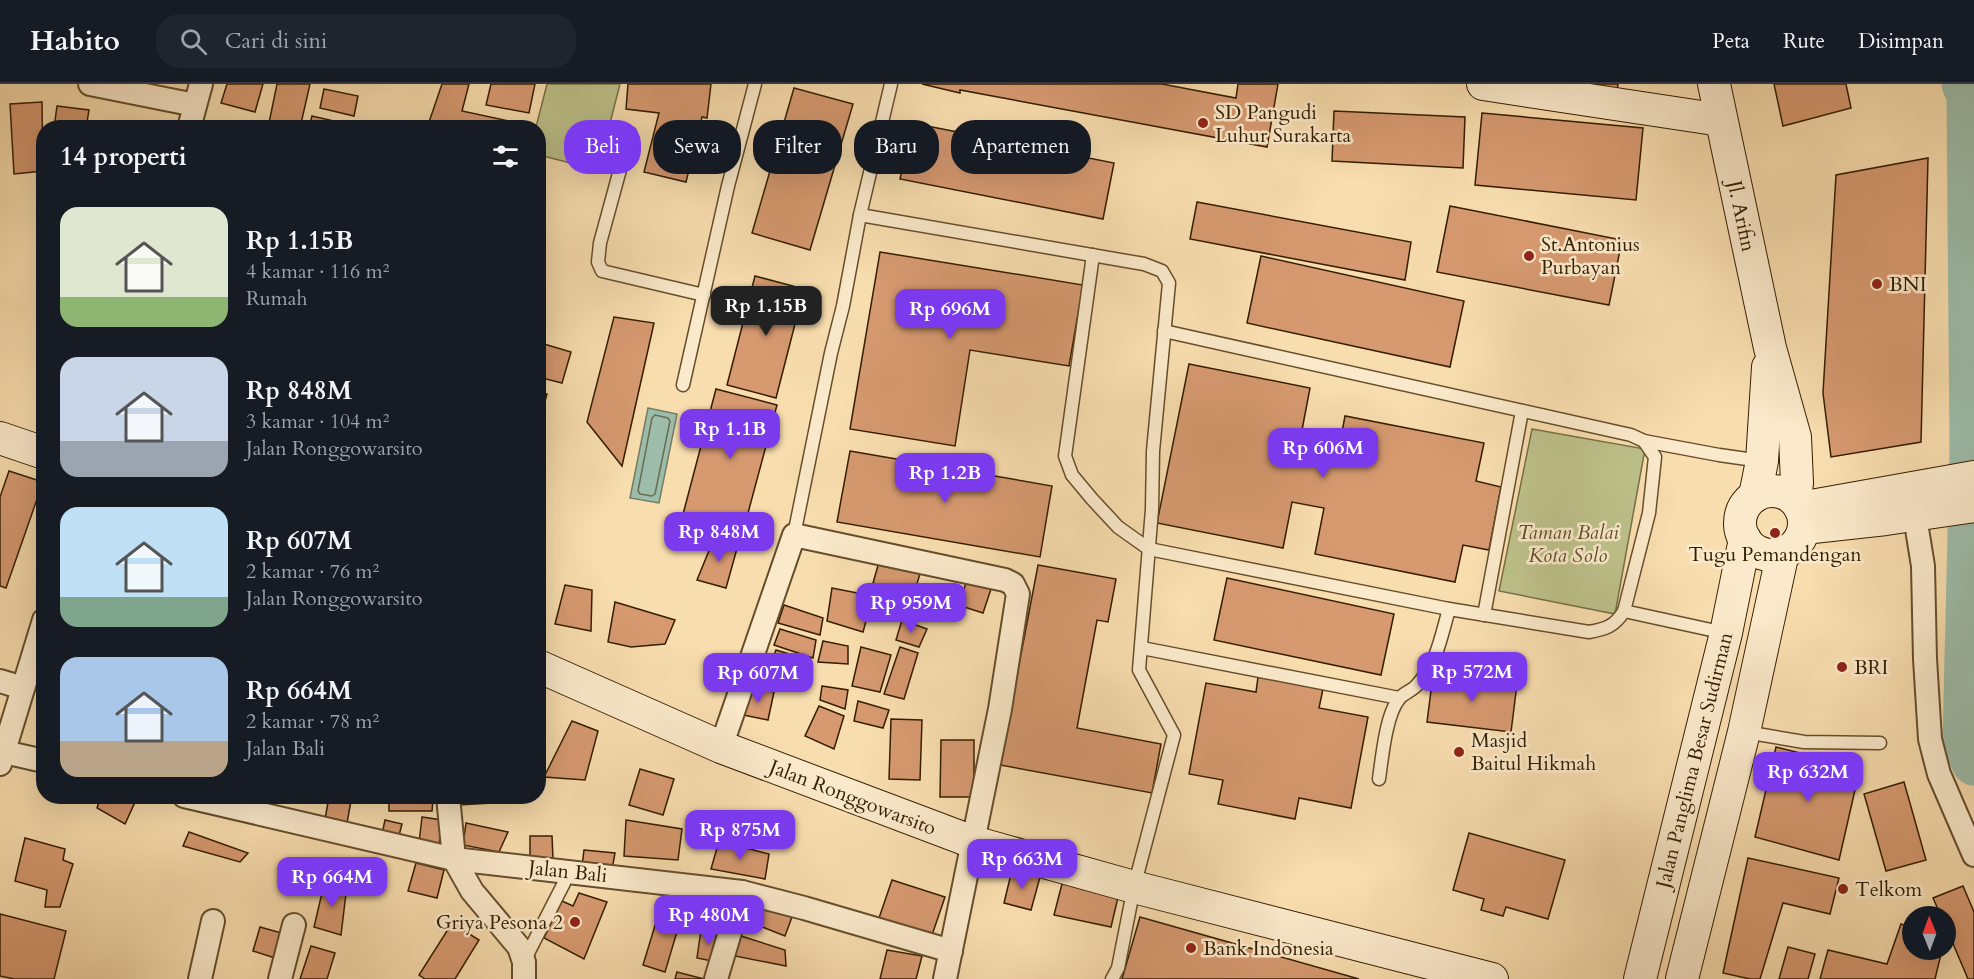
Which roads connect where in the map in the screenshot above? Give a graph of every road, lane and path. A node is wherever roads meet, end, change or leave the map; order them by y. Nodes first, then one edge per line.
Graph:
1 (90, 84) edge
2 (755, 84) edge
3 (891, 84) edge
4 (1483, 84) edge
5 (1714, 84) edge
6 (198, 95) edge
7 (191, 120) edge
8 (1721, 120) junction
9 (619, 174) edge
10 (860, 214) junction
11 (1093, 255) junction
12 (704, 296) junction
13 (1164, 331) junction
14 (1770, 348) junction
15 (683, 385) dead end
16 (1522, 411) junction
17 (0, 438) edge
18 (1644, 441) junction
19 (36, 450) edge
20 (1762, 461) junction
21 (1974, 477) edge
22 (1755, 496) junction
23 (1886, 506) junction
24 (1974, 506) edge
25 (1800, 512) junction
26 (1917, 529) dead end
27 (794, 535) junction
28 (1745, 539) junction
29 (1149, 549) junction
30 (1783, 552) junction
31 (1449, 609) junction
32 (1624, 611) junction
33 (1484, 615) junction
34 (1726, 633) junction
35 (36, 646) edge
36 (1142, 648) junction
37 (546, 670) edge
38 (0, 681) edge
39 (23, 688) junction
40 (1399, 698) junction
41 (1744, 732) junction
42 (1880, 743) dead end
43 (721, 747) junction
44 (2, 758) edge
45 (36, 761) edge
46 (1379, 779) dead end
47 (218, 804) edge
48 (449, 804) edge
49 (974, 842) junction
50 (1974, 855) edge
51 (454, 859) junction
52 (564, 883) dead end
53 (1134, 887) junction
54 (742, 892) junction
55 (213, 921) dead end
56 (294, 925) dead end
57 (951, 951) junction
58 (524, 970) edge
59 (200, 979) edge
60 (280, 979) edge
61 (716, 979) edge
62 (945, 979) edge
63 (1112, 979) edge
64 (1492, 979) edge
65 (1640, 979) edge
66 (1682, 979) edge

1 - 6 street
2 - 12 lane
3 - 10 lane
4 - 8 main road
5 - 8 main road, Jl. Arifin
6 - 7 street
8 - 14 main road, Jl. Arifin
9 - 12 lane
10 - 11 lane
10 - 27 lane
11 - 13 lane
11 - 29 lane
12 - 15 lane
13 - 16 lane
13 - 29 lane
14 - 20 main road
14 - 25 main road
16 - 18 lane
16 - 33 lane
17 - 19 main road
18 - 20 lane
18 - 32 lane
20 - 22 main road
21 - 23 main road
22 - 25 main road
22 - 28 main road
23 - 24 main road
23 - 25 main road
25 - 30 main road
26 - 50 street
27 - 43 street
27 - 49 street
28 - 30 main road
28 - 34 main road, Jalan Panglima Besar Sudirman
29 - 31 lane
29 - 36 lane
30 - 41 main road, Jalan Panglima Besar Sudirman
31 - 33 lane
31 - 40 lane
32 - 33 lane
32 - 34 lane
34 - 65 main road, Jalan Panglima Besar Sudirman
35 - 39 street
36 - 40 lane
36 - 53 lane
37 - 43 main road, Jalan Ronggowarsito
38 - 39 street
39 - 44 street
40 - 46 lane
41 - 42 lane
41 - 66 main road, Jalan Panglima Besar Sudirman
43 - 49 main road, Jalan Ronggowarsito
44 - 45 street
47 - 51 street, Jalan Bali
48 - 51 street
49 - 53 main road, Jalan Ronggowarsito
49 - 57 street
51 - 54 street, Jalan Bali
51 - 58 street
52 - 58 lane
53 - 63 lane
53 - 64 main road, Jalan Ronggowarsito
54 - 57 street, Jalan Bali
54 - 61 street
55 - 59 street
56 - 60 street
57 - 62 street

